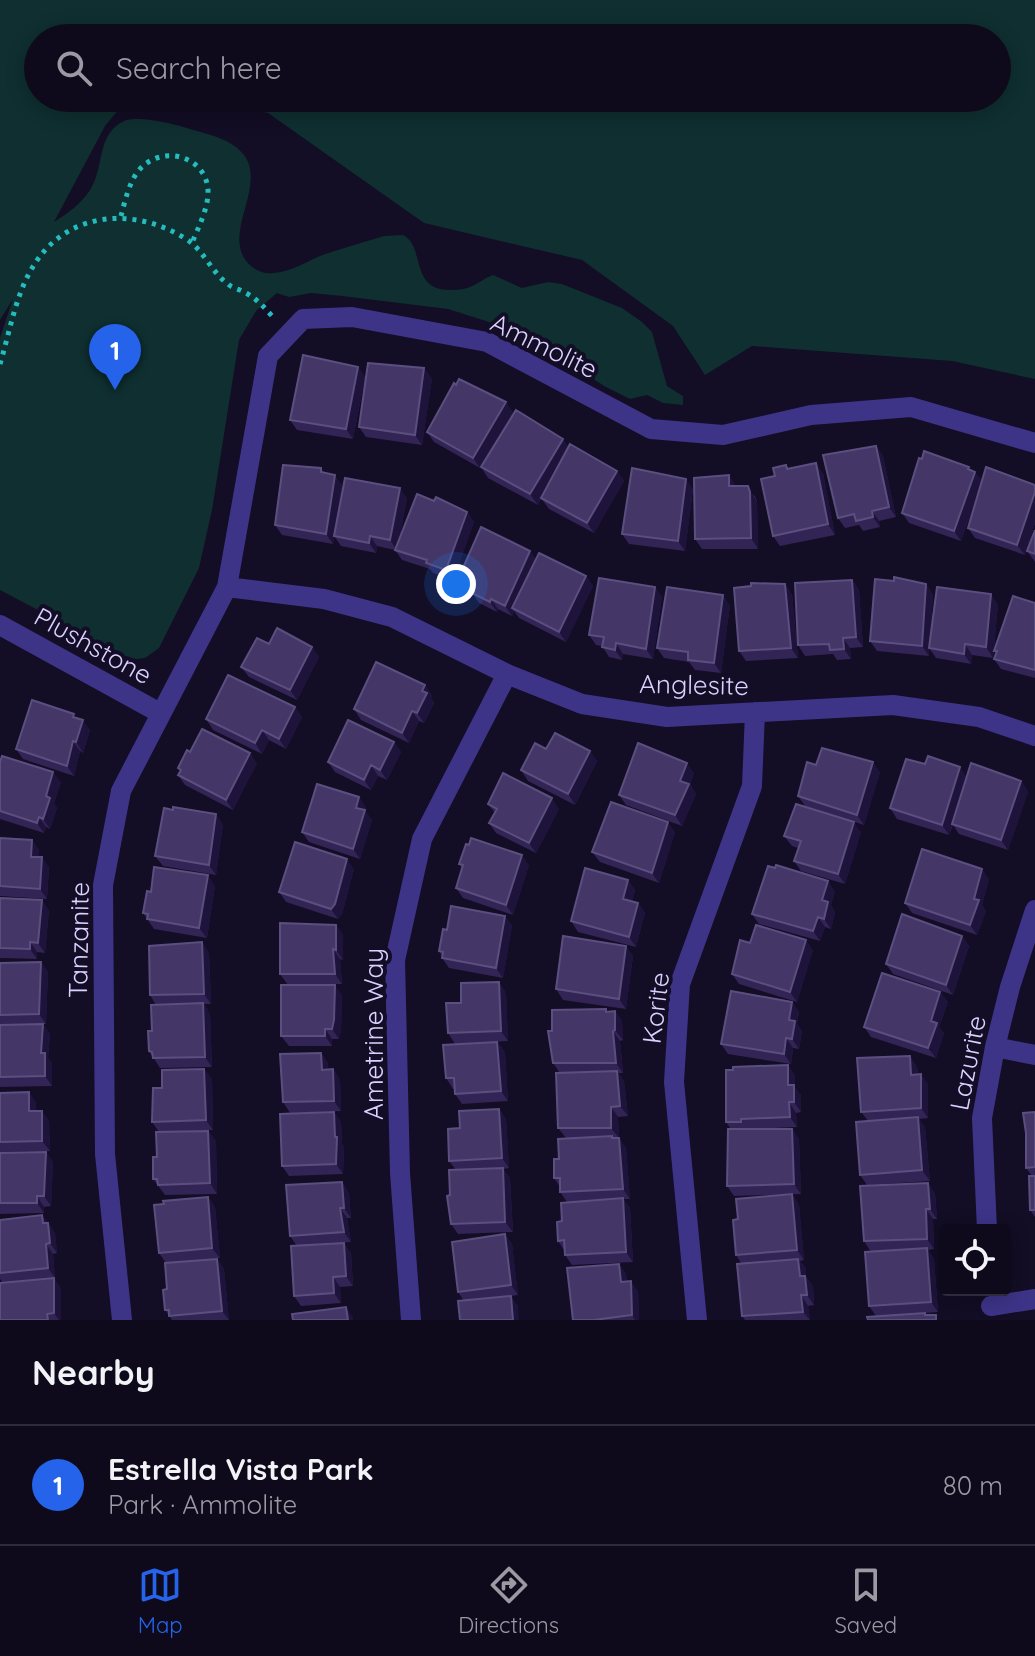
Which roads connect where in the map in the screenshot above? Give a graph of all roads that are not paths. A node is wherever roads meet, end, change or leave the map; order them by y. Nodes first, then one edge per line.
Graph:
1 (1035, 443) edge
2 (227, 587) junction
3 (0, 625) edge
4 (507, 674) junction
5 (755, 712) junction
6 (160, 713) junction
7 (1035, 736) edge
8 (1035, 910) edge
9 (995, 1047) junction
10 (1035, 1055) edge
11 (987, 1224) edge
12 (1035, 1299) edge
13 (991, 1305) edge
14 (122, 1320) edge
15 (411, 1320) edge
16 (697, 1320) edge

1 - 2 street, Ammolite
2 - 4 street, Anglesite
2 - 6 street, Tanzanite
3 - 6 street, Plushstone
4 - 5 street, Anglesite
4 - 15 street, Ametrine Way
5 - 7 street, Anglesite
5 - 16 street, Korite
6 - 14 street, Tanzanite
8 - 9 street, Lazurite
9 - 10 street
9 - 11 street, Lazurite
12 - 13 street

